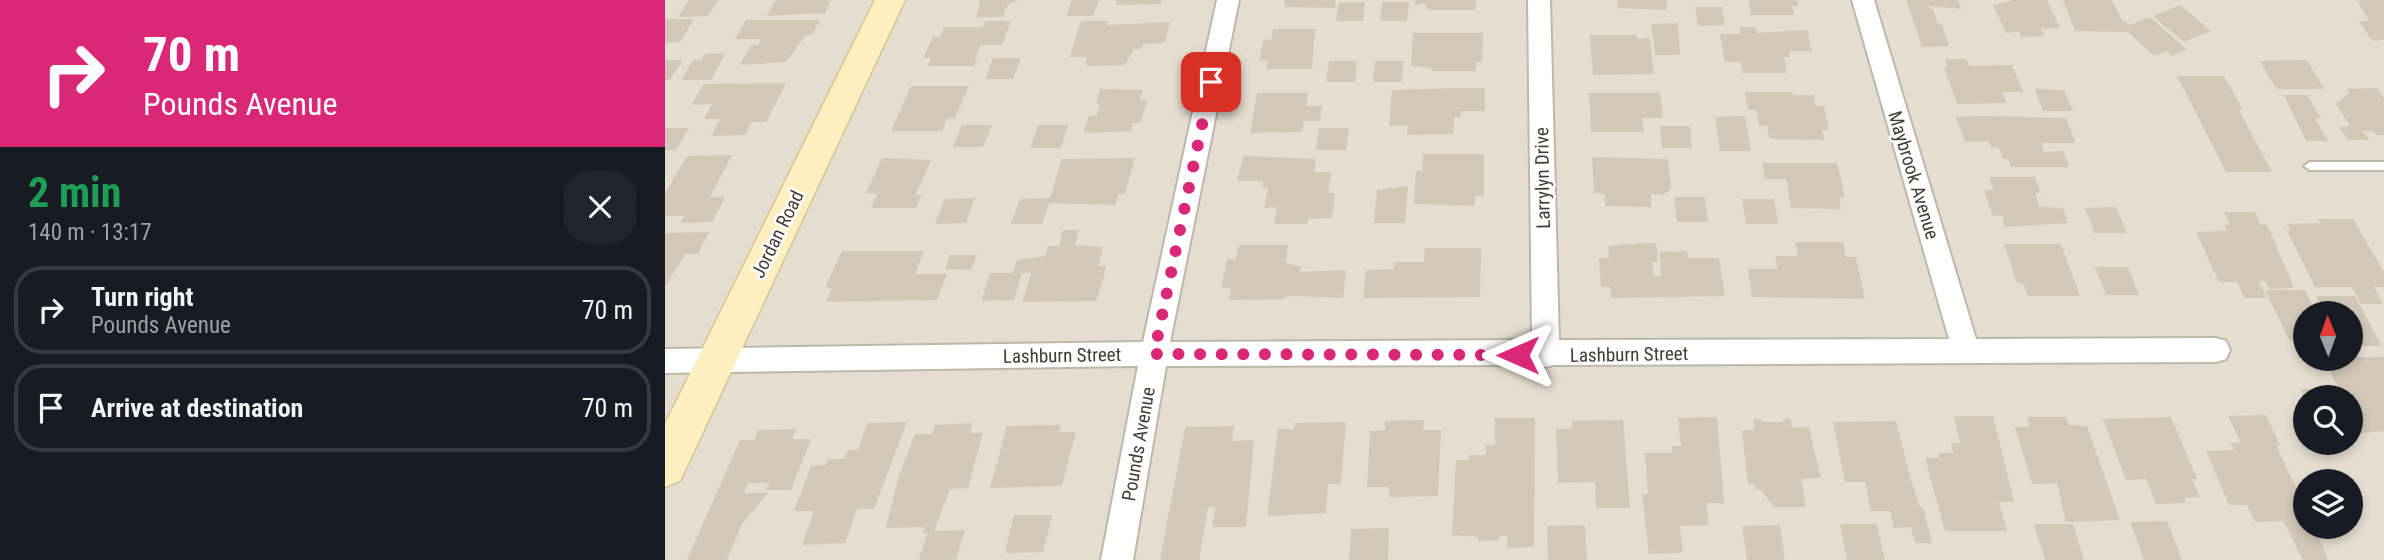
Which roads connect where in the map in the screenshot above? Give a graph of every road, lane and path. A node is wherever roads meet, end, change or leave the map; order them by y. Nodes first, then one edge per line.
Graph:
1 (890, 0) edge
2 (1228, 0) edge
3 (1539, 0) edge
4 (1863, 0) edge
5 (2310, 166) dead end
6 (2384, 166) edge
7 (1966, 350) junction
8 (2215, 350) dead end
9 (1154, 354) junction
10 (1546, 355) junction
11 (665, 360) edge
12 (717, 360) junction
13 (665, 467) edge
14 (1117, 560) edge

1 - 12 street, Jordan Road
2 - 9 street, Pounds Avenue
3 - 10 street, Larrylyn Drive
4 - 7 street, Maybrook Avenue
5 - 6 lane
7 - 8 street, Lashburn Street
7 - 10 street, Lashburn Street
9 - 10 street, Lashburn Street
9 - 12 street, Lashburn Street
9 - 14 street, Pounds Avenue
11 - 12 street, Lashburn Street
12 - 13 street, Jordan Road

